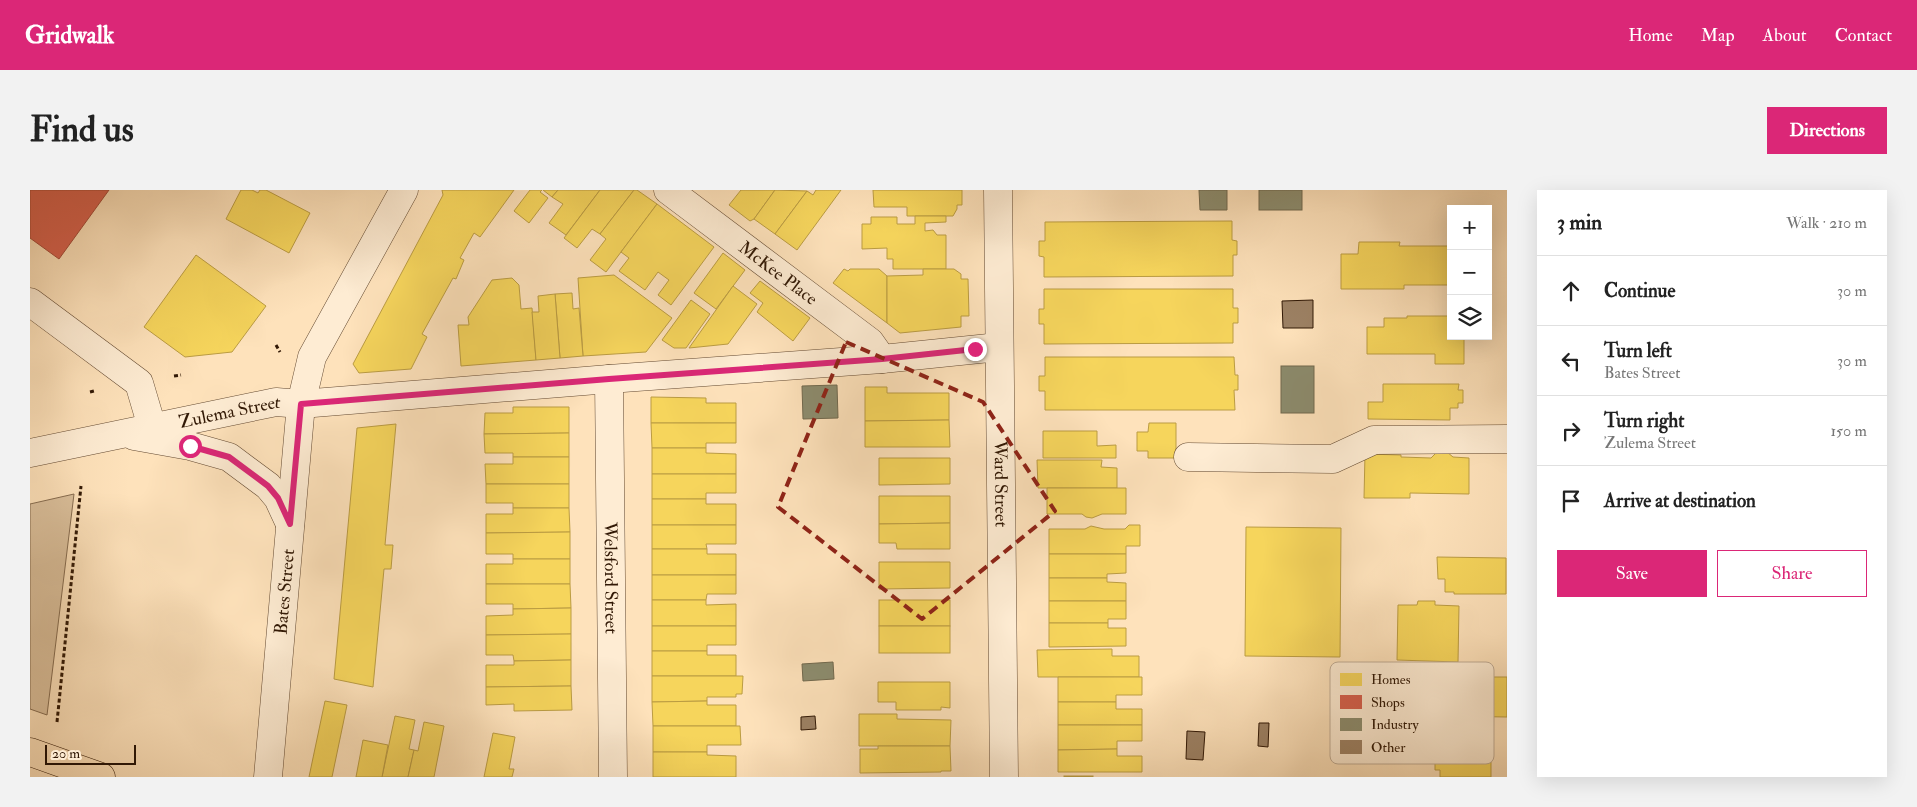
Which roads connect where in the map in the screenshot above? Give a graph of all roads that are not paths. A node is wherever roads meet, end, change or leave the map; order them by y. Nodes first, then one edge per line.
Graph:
1 (404, 190) edge
2 (668, 190) edge
3 (998, 190) edge
4 (30, 302) edge
5 (999, 348) junction
6 (882, 359) junction
7 (609, 379) junction
8 (301, 404) junction
9 (152, 427) junction
10 (120, 434) junction
11 (1507, 439) edge
12 (30, 453) edge
13 (1188, 457) dead end
14 (290, 524) junction
15 (30, 752) edge
16 (100, 777) edge
17 (268, 777) edge
18 (613, 777) edge
19 (1004, 777) edge

1 - 8 street, Bates Street
2 - 6 street, McKee Place
3 - 5 street, Ward Street
4 - 9 street
5 - 6 street, Zulema Street
5 - 19 street, Ward Street
6 - 7 street, Zulema Street
7 - 8 street, Zulema Street
7 - 18 street, Welsford Street
8 - 9 street, Zulema Street
8 - 14 street, Bates Street
9 - 10 street, Zulema Street
10 - 12 street, Zulema Street
10 - 14 street
11 - 13 street
14 - 17 street, Bates Street
15 - 16 main road

